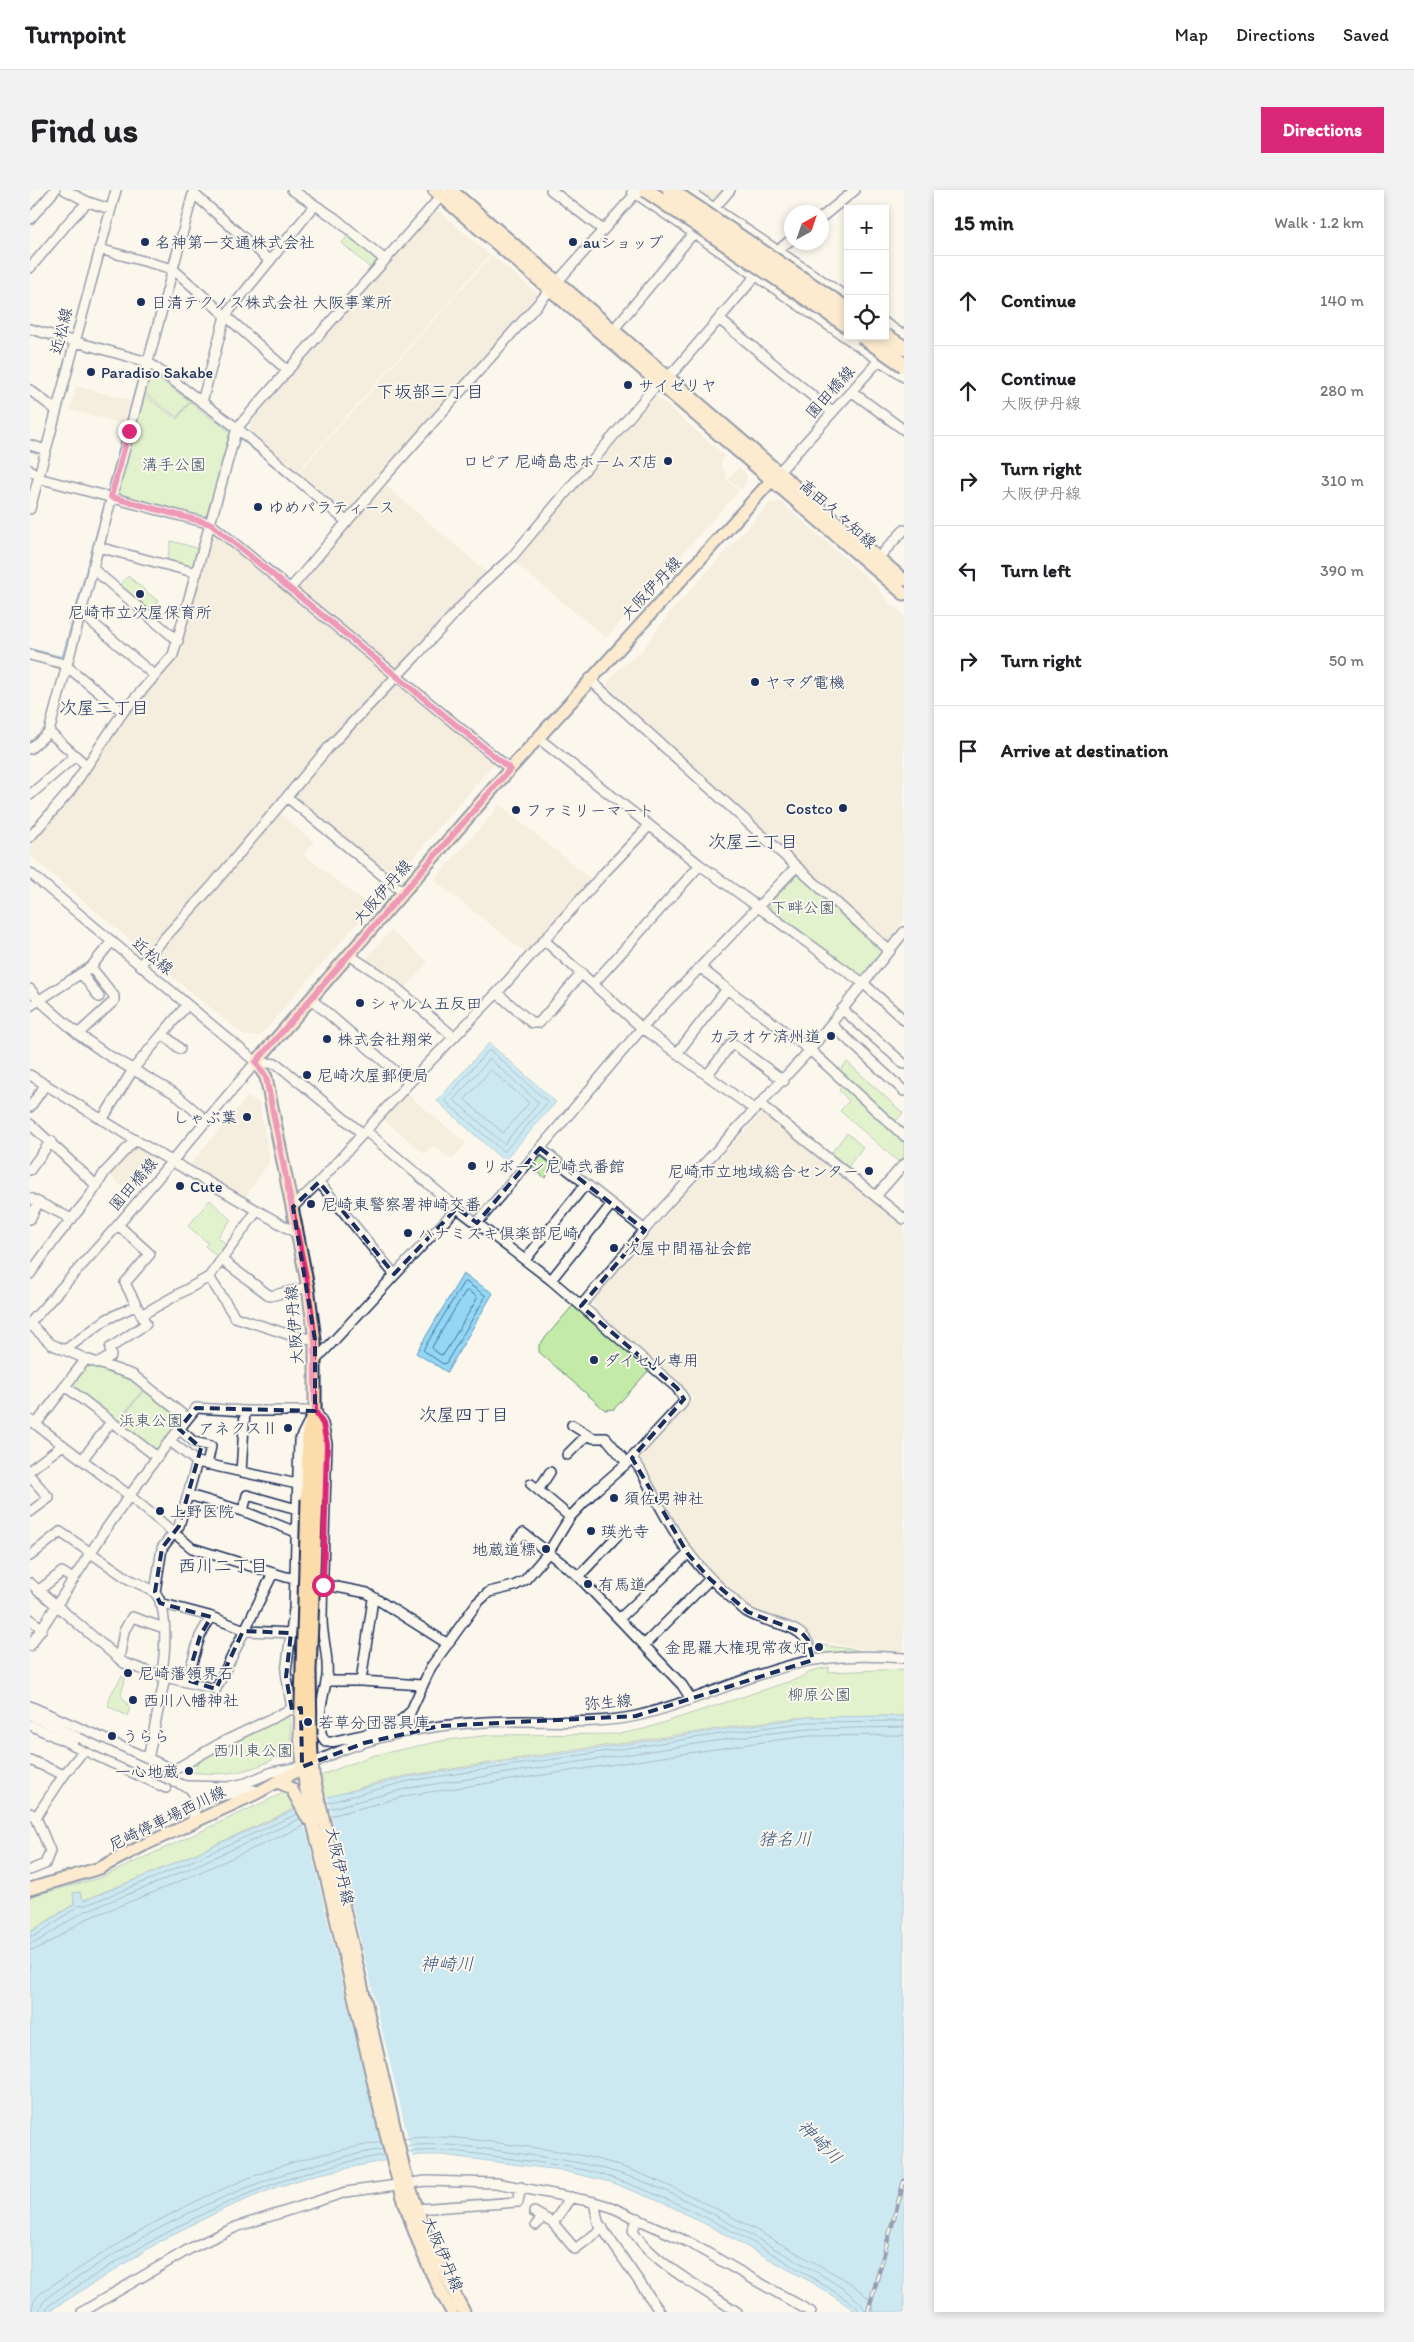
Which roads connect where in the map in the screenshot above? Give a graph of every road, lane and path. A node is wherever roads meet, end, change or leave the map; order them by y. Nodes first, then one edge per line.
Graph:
1 (55, 190) edge
2 (65, 190) edge
3 (116, 190) edge
4 (292, 190) edge
5 (551, 190) edge
6 (670, 190) edge
7 (687, 190) edge
8 (730, 190) edge
9 (855, 190) edge
10 (443, 191) edge
11 (636, 191) edge
12 (194, 192) edge
13 (88, 202) junction
14 (315, 205) junction
15 (714, 208) junction
16 (110, 209) junction
17 (829, 211) edge
18 (30, 219) edge
19 (603, 230) junction
20 (694, 232) junction
21 (784, 245) edge
22 (99, 249) junction
23 (777, 251) junction
24 (385, 260) junction
25 (270, 261) junction
26 (30, 268) edge
27 (173, 269) junction
28 (757, 276) junction
29 (80, 282) dead end
30 (89, 285) junction
31 (555, 286) junction
32 (844, 295) edge
33 (844, 307) edge
34 (225, 316) junction
35 (719, 319) junction
36 (844, 323) edge
37 (889, 327) edge
38 (30, 329) edge
39 (614, 329) junction
40 (889, 336) edge
41 (904, 338) edge
42 (868, 340) edge
43 (74, 342) junction
44 (879, 360) junction
45 (148, 362) junction
46 (904, 364) edge
47 (288, 371) junction
48 (904, 376) edge
49 (663, 380) junction
50 (30, 390) edge
51 (851, 391) junction
52 (202, 402) junction
53 (56, 410) junction
54 (832, 412) junction
55 (237, 428) junction
56 (904, 430) edge
57 (30, 445) edge
58 (46, 450) junction
59 (34, 473) edge
60 (776, 476) junction
61 (111, 497) junction
62 (30, 509) edge
63 (347, 522) junction
64 (211, 524) junction
65 (904, 530) edge
66 (98, 547) junction
67 (878, 558) junction
68 (92, 568) junction
69 (197, 573) junction
70 (904, 580) edge
71 (290, 589) junction
72 (904, 594) edge
73 (80, 612) junction
74 (178, 641) junction
75 (30, 655) edge
76 (66, 666) junction
77 (155, 676) junction
78 (396, 676) junction
79 (589, 679) junction
80 (123, 712) junction
81 (49, 732) junction
82 (538, 738) junction
83 (30, 749) edge
84 (76, 756) junction
85 (87, 766) junction
86 (510, 769) junction
87 (30, 795) edge
88 (287, 797) junction
89 (649, 826) junction
90 (30, 837) edge
91 (700, 865) junction
92 (796, 868) junction
93 (30, 874) edge
94 (404, 893) junction
95 (758, 908) junction
96 (904, 932) edge
97 (544, 940) junction
98 (112, 941) junction
99 (890, 951) junction
100 (349, 955) junction
101 (140, 965) junction
102 (91, 967) junction
103 (701, 968) junction
104 (81, 973) junction
105 (582, 973) junction
106 (594, 983) junction
107 (863, 983) junction
108 (30, 988) edge
109 (727, 989) junction
110 (497, 993) junction
111 (99, 997) dead end
112 (311, 999) junction
113 (39, 1000) junction
114 (187, 1004) junction
115 (30, 1006) edge
116 (842, 1009) junction
117 (904, 1020) edge
118 (831, 1024) junction
119 (642, 1028) junction
120 (78, 1034) junction
121 (163, 1034) junction
122 (454, 1037) junction
123 (810, 1050) junction
124 (678, 1052) junction
125 (172, 1056) dead end
126 (256, 1062) junction
127 (904, 1064) edge
128 (134, 1068) junction
129 (708, 1074) junction
130 (30, 1075) edge
131 (784, 1080) junction
132 (409, 1083) junction
133 (46, 1084) junction
134 (904, 1090) edge
135 (30, 1107) edge
136 (758, 1108) junction
137 (102, 1120) junction
138 (207, 1121) junction
139 (30, 1124) edge
140 (365, 1133) junction
141 (904, 1136) edge
142 (135, 1140) junction
143 (51, 1141) junction
144 (540, 1148) junction
145 (172, 1162) junction
146 (904, 1164) edge
147 (30, 1170) edge
148 (319, 1182) junction
149 (585, 1185) junction
150 (98, 1186) junction
151 (876, 1196) junction
152 (34, 1200) edge
153 (611, 1205) junction
154 (293, 1207) junction
155 (457, 1208) junction
156 (256, 1212) junction
157 (30, 1219) edge
158 (72, 1219) junction
159 (904, 1219) edge
160 (477, 1223) junction
161 (118, 1225) junction
162 (645, 1230) junction
163 (298, 1234) junction
164 (222, 1260) junction
165 (525, 1260) junction
166 (30, 1274) edge
167 (394, 1274) junction
168 (209, 1277) junction
169 (551, 1280) junction
170 (308, 1288) junction
171 (136, 1306) junction
172 (581, 1306) junction
173 (143, 1314) junction
174 (31, 1319) edge
175 (315, 1340) junction
176 (65, 1350) junction
177 (86, 1359) junction
178 (315, 1360) junction
179 (100, 1363) junction
180 (66, 1386) junction
181 (244, 1411) junction
182 (315, 1411) junction
183 (187, 1418) junction
184 (33, 1422) edge
185 (110, 1422) junction
186 (572, 1425) dead end
187 (179, 1429) junction
188 (587, 1435) junction
189 (170, 1441) junction
190 (63, 1445) junction
191 (567, 1455) dead end
192 (157, 1457) junction
193 (82, 1460) junction
194 (630, 1461) junction
195 (197, 1462) junction
196 (207, 1464) junction
197 (30, 1470) edge
198 (241, 1472) junction
199 (550, 1472) dead end
200 (30, 1476) edge
201 (298, 1484) junction
202 (531, 1484) dead end
203 (539, 1490) junction
204 (189, 1494) junction
205 (130, 1496) junction
206 (297, 1509) junction
207 (30, 1511) edge
208 (243, 1511) junction
209 (570, 1517) junction
210 (296, 1532) junction
211 (173, 1533) junction
212 (522, 1534) dead end
213 (617, 1536) dead end
214 (91, 1552) junction
215 (548, 1553) junction
216 (688, 1554) junction
217 (30, 1556) edge
218 (273, 1573) junction
219 (578, 1577) junction
220 (73, 1579) junction
221 (295, 1579) junction
222 (710, 1579) junction
223 (30, 1583) edge
224 (323, 1585) junction
225 (38, 1591) junction
226 (155, 1592) junction
227 (374, 1598) junction
228 (160, 1603) junction
229 (56, 1607) junction
230 (210, 1617) junction
231 (30, 1619) edge
232 (620, 1619) junction
233 (164, 1628) junction
234 (42, 1629) junction
235 (244, 1630) junction
236 (291, 1633) junction
237 (448, 1644) junction
238 (644, 1645) junction
239 (30, 1646) edge
240 (904, 1658) edge
241 (119, 1659) junction
242 (813, 1660) junction
243 (163, 1676) junction
244 (186, 1680) junction
245 (326, 1681) junction
246 (361, 1681) junction
247 (422, 1684) junction
248 (691, 1699) junction
249 (30, 1706) edge
250 (321, 1709) junction
251 (292, 1710) junction
252 (410, 1712) junction
253 (30, 1715) edge
254 (30, 1725) edge
255 (408, 1732) junction
256 (84, 1750) junction
257 (148, 1759) junction
258 (30, 1760) edge
259 (174, 1770) junction
260 (308, 1770) junction
261 (64, 1775) junction
262 (280, 1783) junction
263 (187, 1786) junction
264 (33, 1815) edge
265 (192, 1822) junction
266 (314, 1828) junction
267 (30, 1870) edge
268 (30, 1889) edge
269 (403, 2181) junction
270 (521, 2187) junction
271 (571, 2197) junction
272 (594, 2202) junction
273 (417, 2209) junction
274 (534, 2212) dead end
275 (543, 2218) junction
276 (638, 2218) junction
277 (552, 2223) junction
278 (536, 2225) dead end
279 (603, 2228) junction
280 (82, 2312) edge
281 (452, 2312) edge
282 (464, 2312) edge
283 (660, 2312) edge
284 (737, 2312) edge
285 (811, 2312) edge

1 - 18 street
2 - 13 street
3 - 16 street, 近松線
4 - 14 street
5 - 19 street
6 - 33 highway, bridge
7 - 15 street
8 - 15 street
9 - 17 street
10 - 24 street
10 - 31 main road
11 - 19 street
11 - 20 street
11 - 36 highway, bridge
12 - 25 street
12 - 27 street
13 - 16 street
13 - 26 street
14 - 24 street
14 - 25 street
15 - 20 street
15 - 23 street
16 - 22 street, 近松線
19 - 31 street
20 - 28 street
20 - 39 street
21 - 23 street
22 - 27 street
22 - 30 street, 近松線
23 - 28 street
23 - 32 street
24 - 47 street
25 - 34 street
27 - 34 street
27 - 45 street
28 - 35 street
28 - 44 street
29 - 30 street
30 - 43 street, 近松線
31 - 39 main road
31 - 49 main road
31 - 63 street
34 - 47 street
34 - 52 street
35 - 49 street
35 - 54 street
37 - 41 street
38 - 43 street
39 - 49 main road
40 - 41 highway, bridge
41 - 44 street, 園田橋線
42 - 46 highway, bridge
43 - 45 street
43 - 53 street, 近松線
44 - 48 street
44 - 51 street, 園田橋線
45 - 52 street
45 - 61 street
47 - 55 street
49 - 60 main road
49 - 78 street
50 - 53 street
51 - 54 street, 園田橋線
51 - 56 street
52 - 55 street
53 - 58 street, 近松線
54 - 60 street, 園田橋線
55 - 63 street
55 - 64 street
57 - 58 street
58 - 59 street, 近松線
59 - 61 street
59 - 62 street, 近松線
60 - 67 main road, 高田久々知線
60 - 72 main road, 高田久々知線
60 - 79 main road, 大阪伊丹線
61 - 64 street
61 - 66 street
63 - 71 street
64 - 69 street
64 - 71 street
65 - 67 street
66 - 68 street
66 - 69 street
67 - 70 main road, 高田久々知線
68 - 73 street
68 - 74 street
69 - 74 street
71 - 78 street
73 - 76 street
73 - 77 street
74 - 77 street
75 - 76 street
76 - 80 street
76 - 81 street
77 - 80 street
78 - 86 street
78 - 88 street
79 - 82 main road, 大阪伊丹線
79 - 92 street
80 - 85 street
81 - 83 street
81 - 84 street
82 - 86 main road, 大阪伊丹線
82 - 89 street
84 - 85 street
84 - 87 street
85 - 90 street
86 - 94 main road, 大阪伊丹線
88 - 94 street
88 - 101 street
89 - 91 street
89 - 97 street
91 - 95 street
91 - 106 street
92 - 95 street
92 - 99 street
93 - 98 street, 近松線
94 - 100 main road, 大阪伊丹線
95 - 103 street
95 - 107 street
96 - 99 street
97 - 105 street
97 - 110 street
98 - 101 street, 近松線
98 - 102 street
99 - 107 street
100 - 112 main road, 大阪伊丹線
100 - 122 street
101 - 114 street, 近松線
102 - 104 street
102 - 120 street
103 - 109 street
103 - 119 street
104 - 111 street
104 - 113 street
105 - 106 street
105 - 110 street
106 - 119 street
107 - 116 street
107 - 117 street
108 - 113 street
109 - 123 street
109 - 124 street
110 - 122 street
112 - 126 main road, 大阪伊丹線
112 - 132 street
113 - 115 street
113 - 120 street
114 - 121 street
114 - 126 street, 近松線
116 - 118 street
116 - 127 street
118 - 123 street
118 - 134 street
119 - 124 street
119 - 144 street
120 - 128 street
121 - 125 street
121 - 128 street
122 - 132 street
123 - 131 street
123 - 141 street
124 - 129 street
126 - 138 street, 園田橋線
126 - 140 street
126 - 154 main road, 大阪伊丹線
128 - 137 street
128 - 138 street
129 - 131 street
129 - 136 street
130 - 133 street
131 - 136 street
132 - 140 street
133 - 135 street
133 - 137 street
136 - 151 street
136 - 162 street
137 - 142 street
138 - 145 street, 園田橋線
139 - 143 street
140 - 148 street
140 - 155 street
142 - 145 street
142 - 150 street
143 - 147 street
143 - 150 street
144 - 149 street
144 - 160 street
145 - 156 street
145 - 161 street, 園田橋線
146 - 151 street
148 - 154 street
148 - 167 street
149 - 153 street
149 - 165 street
150 - 158 street
151 - 159 street
152 - 157 street
152 - 158 street
153 - 162 street
153 - 169 street
154 - 163 main road, 大阪伊丹線
155 - 160 street
155 - 167 street
156 - 163 street
156 - 164 street
158 - 166 street
160 - 165 street
161 - 171 street
161 - 174 street, 園田橋線
162 - 172 street
163 - 170 main road, 大阪伊丹線
164 - 168 street
164 - 170 street
165 - 169 street
167 - 178 street
168 - 173 street
168 - 175 street
169 - 172 street
170 - 175 main road, 大阪伊丹線
171 - 173 street
171 - 176 street
172 - 194 street
173 - 179 street
174 - 176 street
175 - 178 main road, 大阪伊丹線
176 - 177 street
177 - 179 street
177 - 180 street
178 - 182 main road, 大阪伊丹線
179 - 183 street
180 - 184 street
180 - 185 street
181 - 182 street
181 - 183 street
181 - 198 street
182 - 201 street
182 - 224 street
182 - 260 main road, 大阪伊丹線, bridge
183 - 187 street
184 - 190 street
185 - 192 street
185 - 193 street
186 - 188 street
187 - 189 street
187 - 196 street
188 - 191 street
188 - 194 street
189 - 192 street
189 - 195 street
190 - 193 street
190 - 197 street
192 - 205 street
193 - 205 street
194 - 209 street
194 - 216 street
195 - 196 street
195 - 204 street
196 - 198 street
198 - 201 street
199 - 203 street
200 - 207 street
201 - 206 street
202 - 203 street
203 - 209 street
204 - 208 street
204 - 211 street
205 - 211 street
205 - 214 street
206 - 208 street
206 - 210 street
208 - 210 street
209 - 215 street
210 - 221 street
211 - 218 street
211 - 226 street
212 - 215 street
213 - 219 street
214 - 217 street
214 - 220 street
214 - 226 street
215 - 219 street
215 - 237 street
216 - 222 street
216 - 232 street
218 - 221 street
218 - 235 street
219 - 232 street
220 - 225 street
220 - 229 street
221 - 224 street
221 - 236 street
222 - 238 street
222 - 242 street
223 - 225 street
224 - 227 street
224 - 245 street
225 - 229 street
226 - 228 street
227 - 237 street
227 - 246 street
228 - 230 street
228 - 233 street
229 - 234 street
229 - 241 street
230 - 235 street
230 - 244 street
231 - 234 street
232 - 238 street
233 - 241 street
233 - 243 street
234 - 239 street
235 - 236 street
235 - 244 street
236 - 251 street
237 - 247 street
238 - 248 street
240 - 242 street, 弥生線
241 - 243 street
242 - 248 street, 弥生線
243 - 244 street
243 - 257 street
245 - 246 street
245 - 250 street
246 - 247 street
247 - 252 street
248 - 255 street, 弥生線
249 - 257 street
250 - 251 street
250 - 252 street
251 - 259 street
252 - 255 street
253 - 263 street, bridge
254 - 256 street
255 - 260 street, 弥生線
256 - 259 street
256 - 261 street
257 - 259 street
258 - 261 street
260 - 262 main road, 尼崎停車場西川線
260 - 263 street, 弥生線
260 - 266 main road, 大阪伊丹線
260 - 269 main road, 大阪伊丹線
261 - 264 street
262 - 263 street
262 - 265 main road, 尼崎停車場西川線
262 - 266 main road
263 - 265 street
264 - 267 street
265 - 268 main road, 尼崎停車場西川線
266 - 269 main road, 大阪伊丹線
269 - 270 street
269 - 273 main road, 大阪伊丹線
269 - 280 street
269 - 281 main road, 大阪伊丹線
270 - 271 street
270 - 273 street
271 - 272 street
271 - 277 street
272 - 276 street
272 - 279 street
273 - 282 main road, 大阪伊丹線
274 - 275 street
275 - 277 street
275 - 278 street
276 - 284 street
276 - 285 street
277 - 279 street
279 - 283 street

